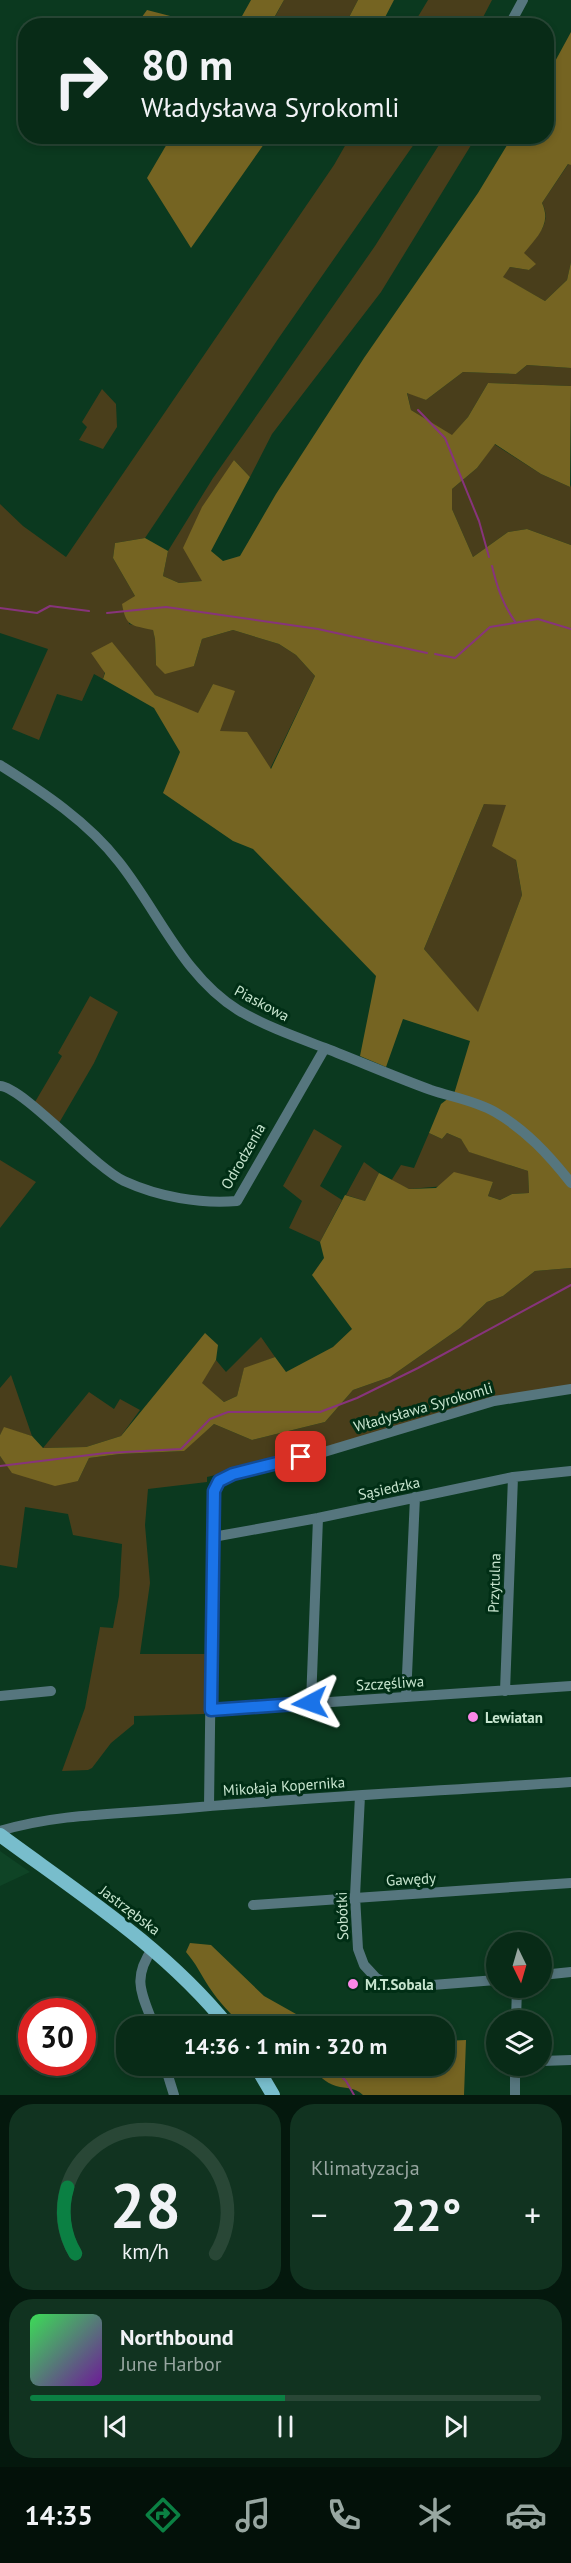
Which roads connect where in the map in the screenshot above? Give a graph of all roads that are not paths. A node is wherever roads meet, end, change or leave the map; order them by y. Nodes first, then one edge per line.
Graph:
1 (523, 0) edge
2 (513, 18) edge
3 (0, 765) edge
4 (325, 1048) junction
5 (0, 1086) edge
6 (571, 1183) edge
7 (571, 1389) edge
8 (571, 1471) edge
9 (513, 1477) junction
10 (415, 1497) junction
11 (318, 1518) junction
12 (213, 1537) junction
13 (571, 1686) edge
14 (51, 1691) dead end
15 (505, 1691) junction
16 (0, 1696) edge
17 (406, 1696) junction
18 (310, 1703) junction
19 (211, 1710) junction
20 (571, 1782) edge
21 (360, 1796) junction
22 (209, 1806) junction
23 (0, 1833) edge
24 (571, 1883) edge
25 (355, 1896) junction
26 (253, 1905) dead end
27 (153, 1948) junction
28 (571, 1972) edge
29 (552, 1974) edge
30 (486, 1981) edge
31 (150, 2016) edge
32 (220, 2016) edge
33 (571, 2060) edge
34 (552, 2061) edge
35 (168, 2076) edge
36 (261, 2076) edge
37 (515, 2076) edge
38 (174, 2095) edge
39 (273, 2095) edge
40 (515, 2095) edge

1 - 2 street
3 - 4 street, Piaskowa
4 - 5 street, Odrodzenia
4 - 6 street, Piaskowa
7 - 12 street, Władysława Syrokomli
8 - 9 street, Sąsiedzka
9 - 10 street, Sąsiedzka
9 - 15 street, Przytulna
10 - 11 street, Sąsiedzka
10 - 17 street
11 - 12 street, Sąsiedzka
11 - 18 street
12 - 19 street, Władysława Syrokomli
13 - 15 street, Szczęśliwa
14 - 16 street
15 - 17 street, Szczęśliwa
17 - 18 street, Szczęśliwa
18 - 19 street, Szczęśliwa
19 - 22 street, Władysława Syrokomli
20 - 21 street, Mikołaja Kopernika
21 - 22 street, Mikołaja Kopernika
21 - 25 street, Sobótki
22 - 23 street, Mikołaja Kopernika
23 - 27 main road, Jastrzębska
24 - 25 street, Gawędy
25 - 26 street, Gawędy
25 - 30 street, Sobótki
27 - 31 street
27 - 32 main road, Jastrzębska
28 - 29 street
33 - 34 street
35 - 38 street
36 - 39 main road
37 - 40 street

